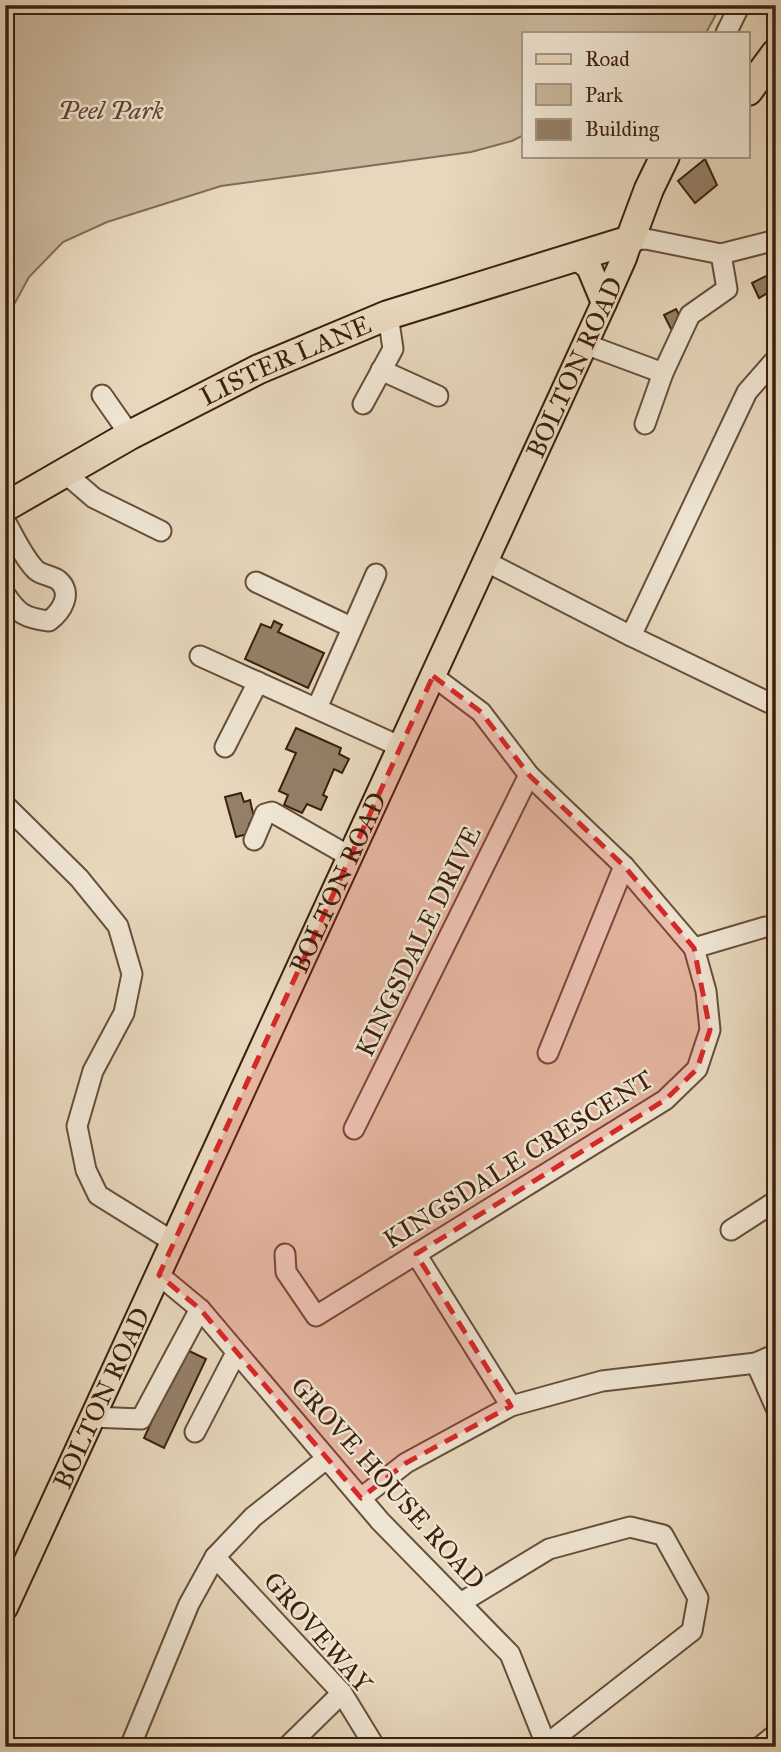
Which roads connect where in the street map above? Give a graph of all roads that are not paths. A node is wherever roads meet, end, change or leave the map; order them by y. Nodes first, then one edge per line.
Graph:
1 (740, 5) edge
2 (726, 32) edge
3 (776, 53) edge
4 (750, 88) edge
5 (662, 167) edge
6 (629, 240) junction
7 (776, 240) edge
8 (721, 254) junction
9 (578, 255) junction
10 (604, 303) junction
11 (388, 315) junction
12 (585, 344) junction
13 (776, 359) edge
14 (381, 370) junction
15 (663, 373) junction
16 (102, 395) dead end
17 (438, 396) dead end
18 (363, 404) dead end
19 (645, 424) dead end
20 (130, 435) junction
21 (65, 473) junction
22 (5, 507) edge
23 (5, 522) edge
24 (162, 531) dead end
25 (485, 561) junction
26 (376, 574) dead end
27 (256, 582) dead end
28 (5, 594) edge
29 (351, 627) junction
30 (631, 636) junction
31 (201, 656) dead end
32 (433, 676) junction
33 (258, 682) junction
34 (776, 706) edge
35 (317, 708) junction
36 (399, 746) junction
37 (225, 747) dead end
38 (529, 775) junction
39 (5, 805) edge
40 (254, 841) dead end
41 (349, 856) junction
42 (624, 866) junction
43 (765, 927) dead end
44 (694, 947) junction
45 (548, 1053) dead end
46 (354, 1129) dead end
47 (776, 1201) edge
48 (731, 1230) dead end
49 (172, 1241) junction
50 (285, 1254) dead end
51 (416, 1254) junction
52 (159, 1275) junction
53 (200, 1309) junction
54 (236, 1353) junction
55 (776, 1354) edge
56 (756, 1363) junction
57 (511, 1406) junction
58 (776, 1408) edge
59 (92, 1417) junction
60 (195, 1432) dead end
61 (326, 1459) junction
62 (361, 1498) junction
63 (215, 1557) junction
64 (8, 1593) edge
65 (462, 1602) junction
66 (342, 1693) junction
67 (776, 1734) edge
68 (547, 1746) edge
69 (130, 1747) edge
70 (288, 1747) edge
71 (375, 1747) edge
72 (760, 1747) edge

1 - 2 street
3 - 4 highway
5 - 6 highway, BOLTON ROAD
5 - 9 highway, LISTER LANE
6 - 8 street
6 - 9 highway, LISTER LANE
6 - 10 main road, BOLTON ROAD
7 - 8 street
8 - 15 street
9 - 10 main road
9 - 11 highway, LISTER LANE
10 - 12 main road, BOLTON ROAD
11 - 14 street
11 - 20 highway, LISTER LANE
12 - 15 street
12 - 25 main road, BOLTON ROAD
13 - 30 street
14 - 17 street
14 - 18 street
15 - 19 street
16 - 20 street
20 - 21 highway, LISTER LANE
21 - 22 highway, LISTER LANE
21 - 24 street
23 - 28 street
25 - 30 street
25 - 32 main road, BOLTON ROAD
26 - 29 street
27 - 29 street
29 - 35 street
30 - 34 street
31 - 33 street
32 - 36 main road, BOLTON ROAD
32 - 38 street, KINGSDALE CRESCENT
33 - 35 street
33 - 37 street
35 - 36 street
36 - 41 main road, BOLTON ROAD
38 - 42 street, KINGSDALE CRESCENT
38 - 46 street, KINGSDALE DRIVE
39 - 49 street
40 - 41 street
41 - 49 main road, BOLTON ROAD
42 - 44 street, KINGSDALE CRESCENT
42 - 45 street
43 - 44 street
44 - 51 street, KINGSDALE CRESCENT
47 - 48 street
49 - 52 main road, BOLTON ROAD
50 - 51 street, KINGSDALE CRESCENT
51 - 57 street
52 - 53 street, GROVE HOUSE ROAD
52 - 59 main road, BOLTON ROAD
53 - 54 street, GROVE HOUSE ROAD
53 - 59 street
54 - 60 street
54 - 61 street, GROVE HOUSE ROAD
55 - 56 street
56 - 57 street
56 - 58 street
57 - 62 street
59 - 64 main road, BOLTON ROAD
61 - 62 street, GROVE HOUSE ROAD
61 - 63 street
62 - 65 street, GROVE HOUSE ROAD
63 - 66 street, GROVEWAY
63 - 69 street
65 - 68 street, GROVE HOUSE ROAD
65 - 68 street
66 - 70 street
66 - 71 street, GROVEWAY
67 - 72 street

